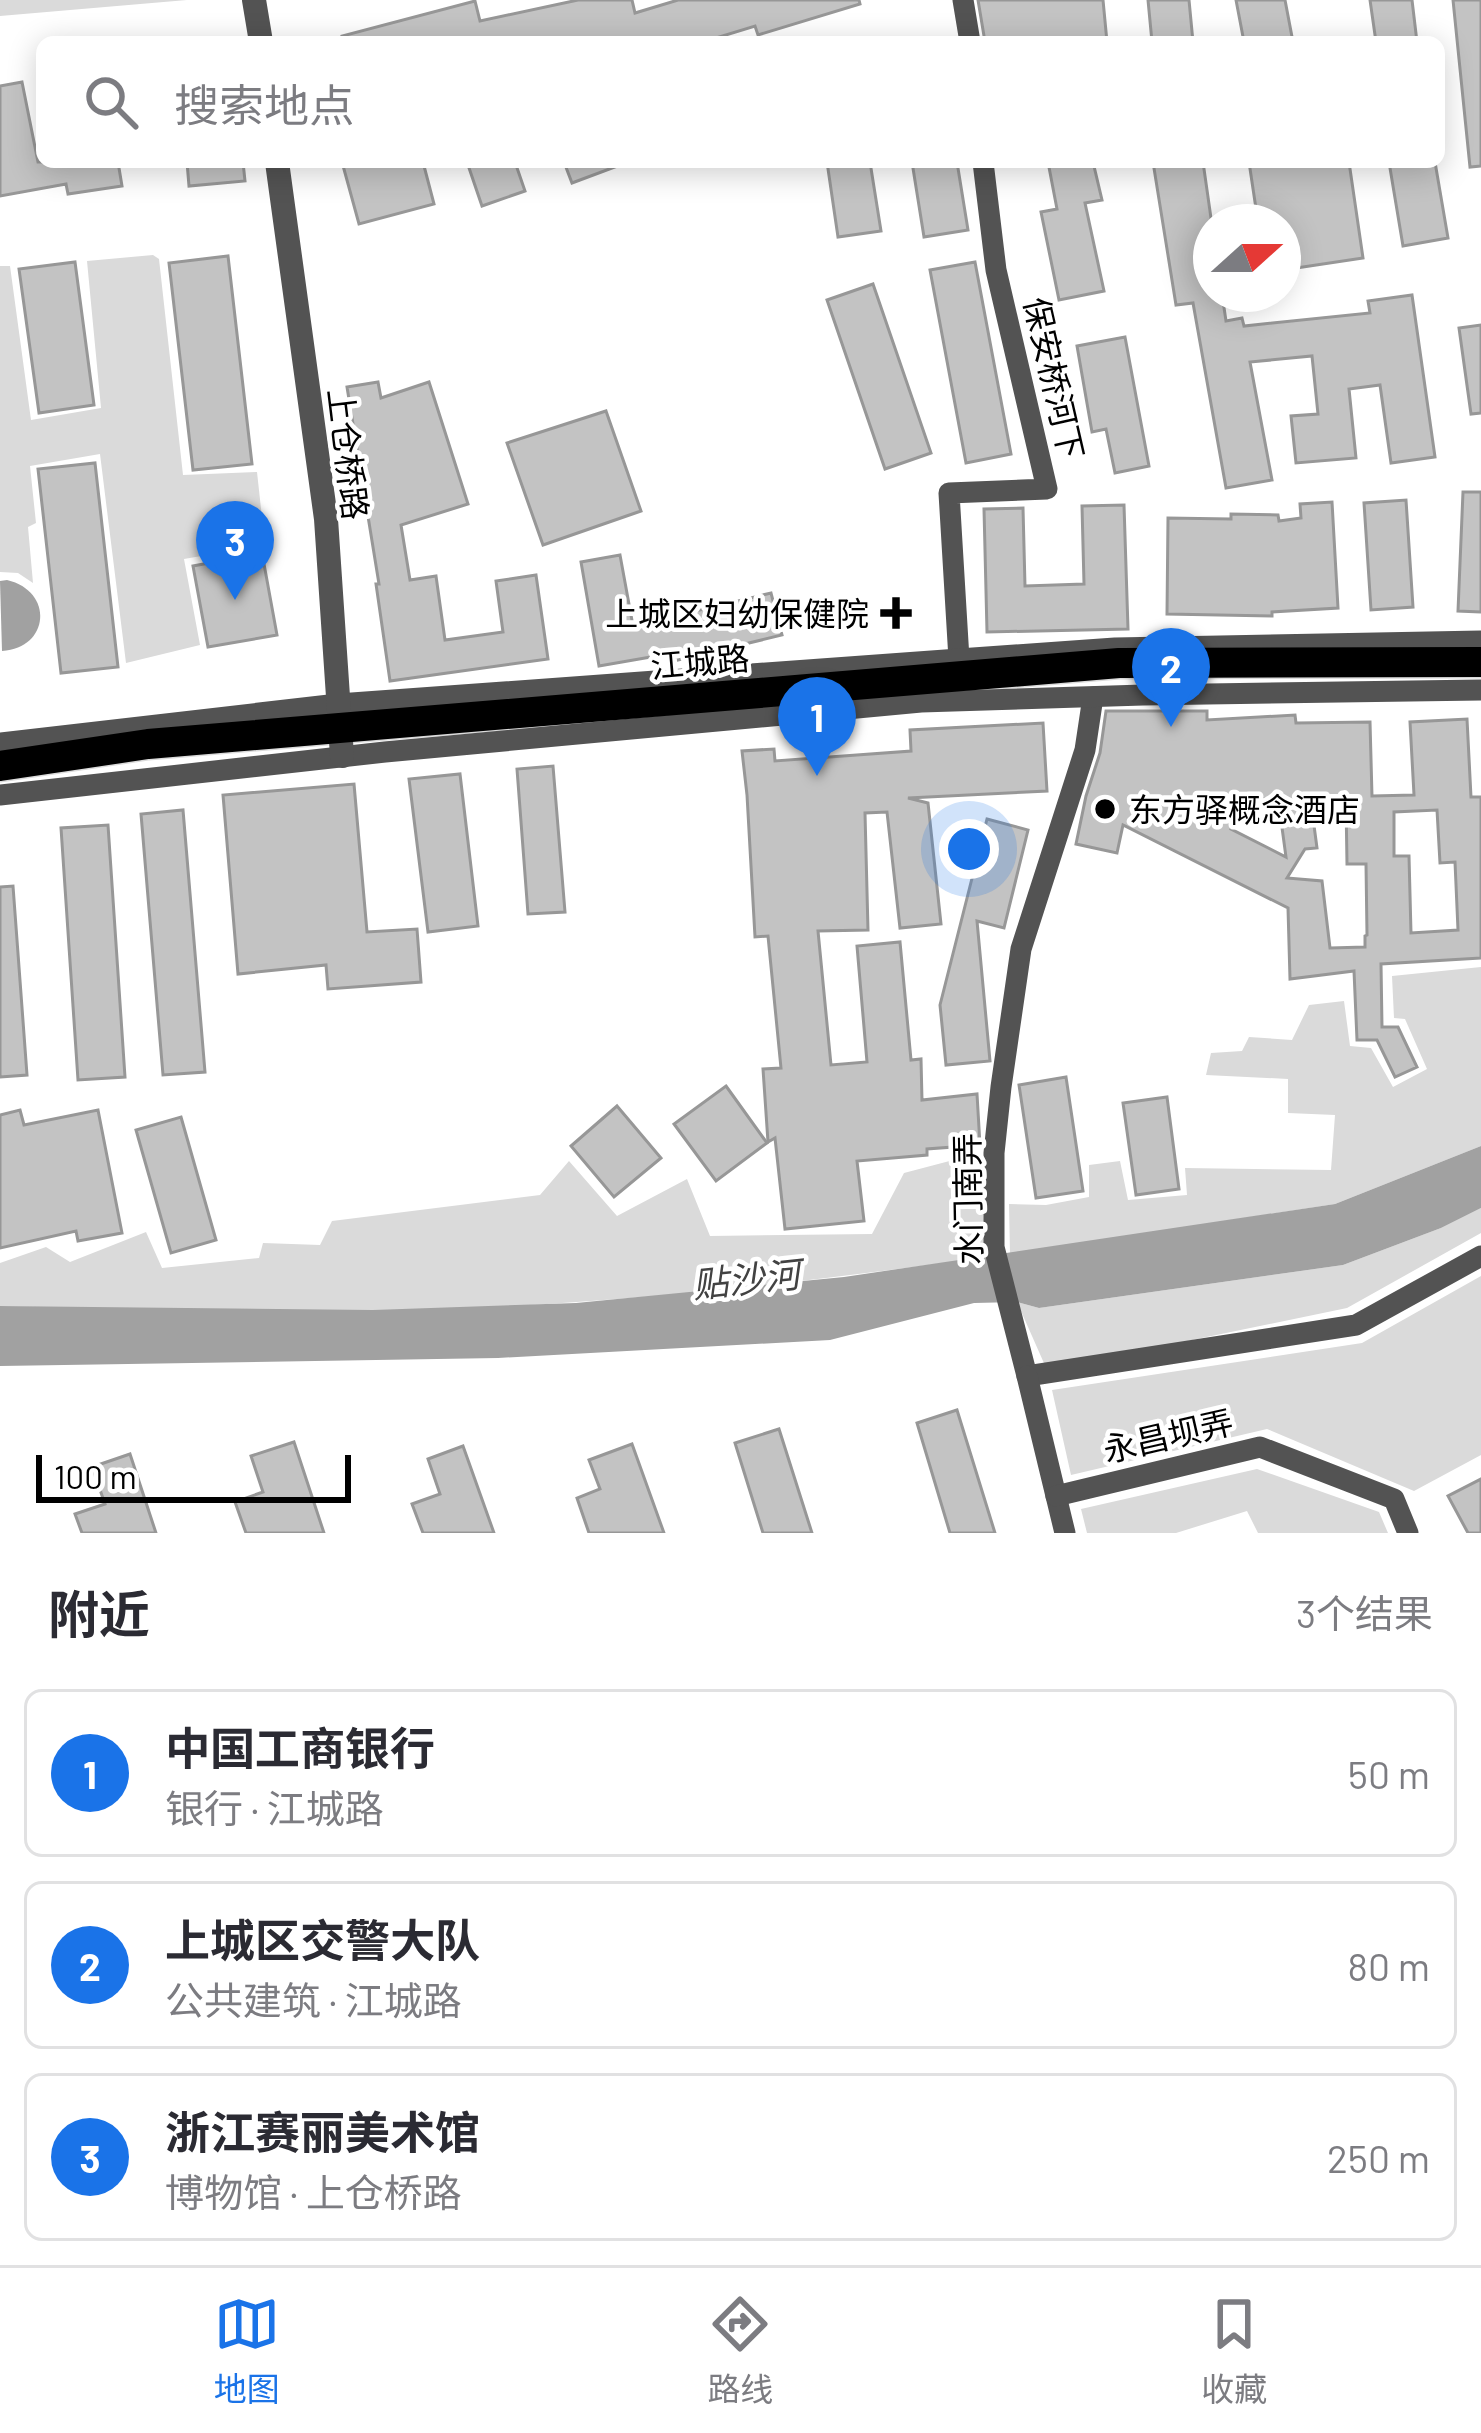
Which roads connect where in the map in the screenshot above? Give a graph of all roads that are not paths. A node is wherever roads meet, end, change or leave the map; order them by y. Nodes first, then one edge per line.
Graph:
1 (254, 0) edge
2 (963, 0) edge
3 (260, 36) edge
4 (969, 36) edge
5 (278, 168) edge
6 (984, 168) edge
7 (1481, 640) edge
8 (959, 658) junction
9 (1481, 662) edge
10 (1481, 690) edge
11 (1093, 697) junction
12 (340, 729) junction
13 (0, 743) edge
14 (0, 766) edge
15 (0, 795) edge
16 (1481, 1256) edge
17 (1027, 1376) junction
18 (1056, 1496) junction
19 (1065, 1533) edge
20 (1408, 1533) edge

1 - 3 street
2 - 4 street
5 - 12 street, 上仓桥路
6 - 8 street, 保安桥河下
7 - 8 street, 江城路
8 - 12 street, 江城路
9 - 12 main road, 江城路
10 - 11 street, 江城路
11 - 12 street, 江城路
11 - 17 street, 水门南弄
12 - 13 street, 江城路
12 - 14 main road, 江城路
12 - 15 street, 江城路
16 - 17 street
17 - 18 street, 水门南弄
18 - 19 street, 水门南弄
18 - 20 street, 永昌坝弄

